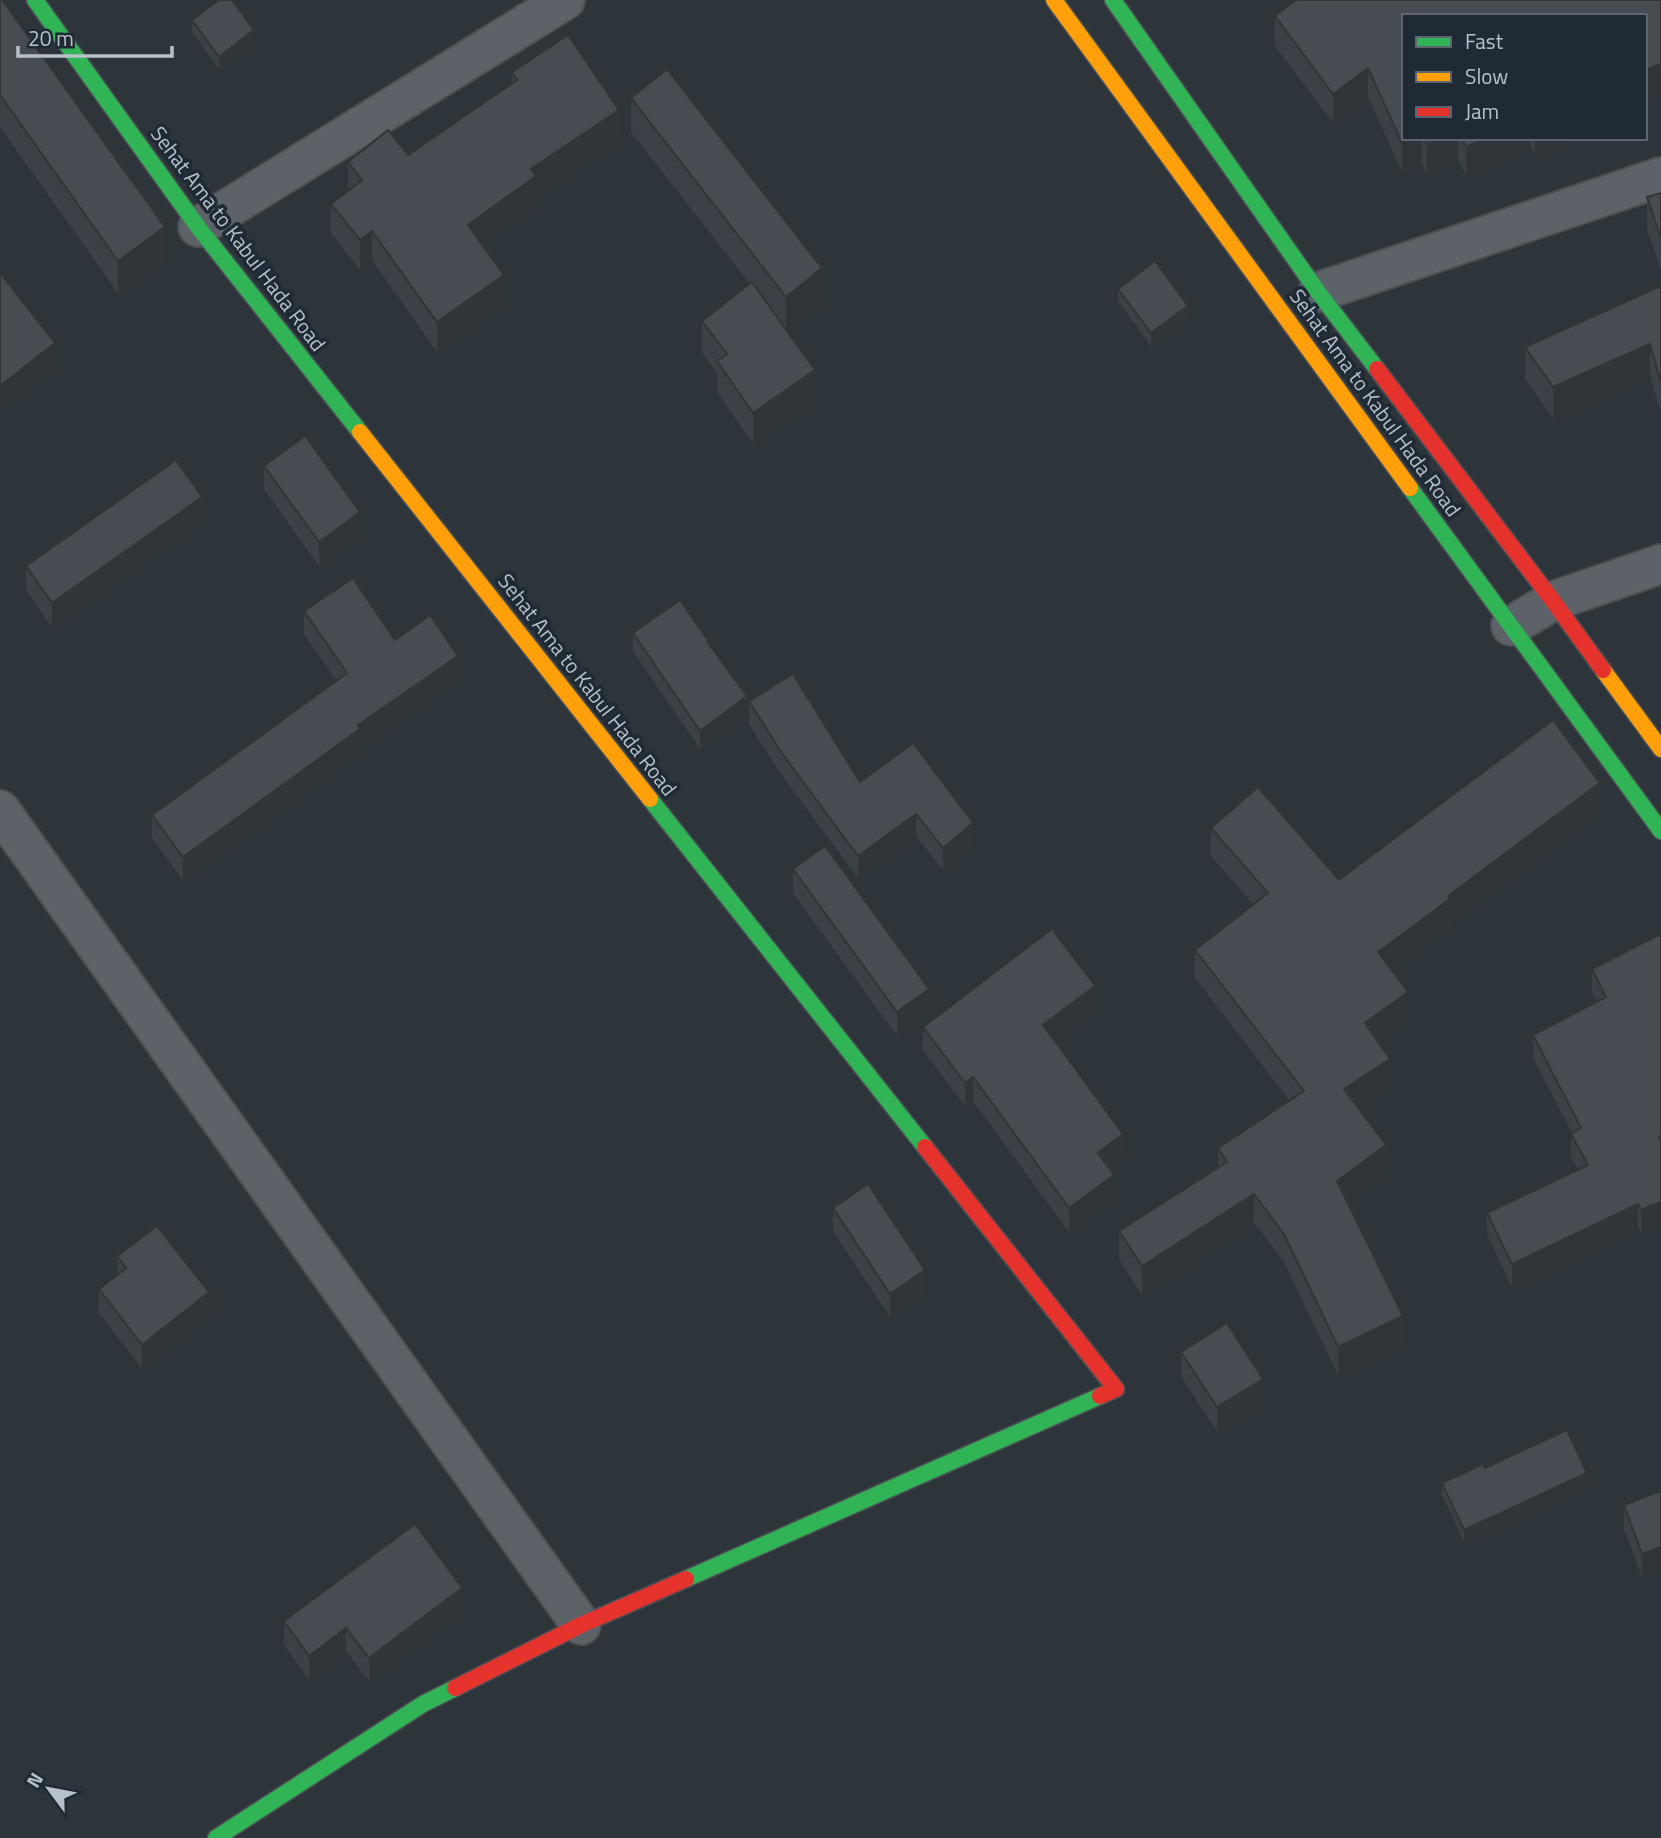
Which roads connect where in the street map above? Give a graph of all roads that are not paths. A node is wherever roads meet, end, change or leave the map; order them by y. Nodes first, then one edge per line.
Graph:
1 (35, 0) edge
2 (565, 0) edge
3 (1054, 0) edge
4 (1113, 0) edge
5 (1661, 177) edge
6 (198, 227) junction
7 (1318, 292) junction
8 (1661, 564) edge
9 (1553, 601) junction
10 (1511, 626) junction
11 (1661, 749) edge
12 (0, 810) edge
13 (1661, 831) edge
14 (582, 1625) junction
15 (216, 1838) edge

1 - 6 street, Sehat Ama to Kabul Hada Road
2 - 6 street
3 - 10 street, Sehat Ama to Kabul Hada Road
4 - 7 street, Sehat Ama to Kabul Hada Road
5 - 7 street
6 - 14 street, Sehat Ama to Kabul Hada Road
7 - 9 street, Sehat Ama to Kabul Hada Road
8 - 9 street
9 - 10 street
9 - 11 street, Sehat Ama to Kabul Hada Road
10 - 13 street, Sehat Ama to Kabul Hada Road
12 - 14 street
14 - 15 street

